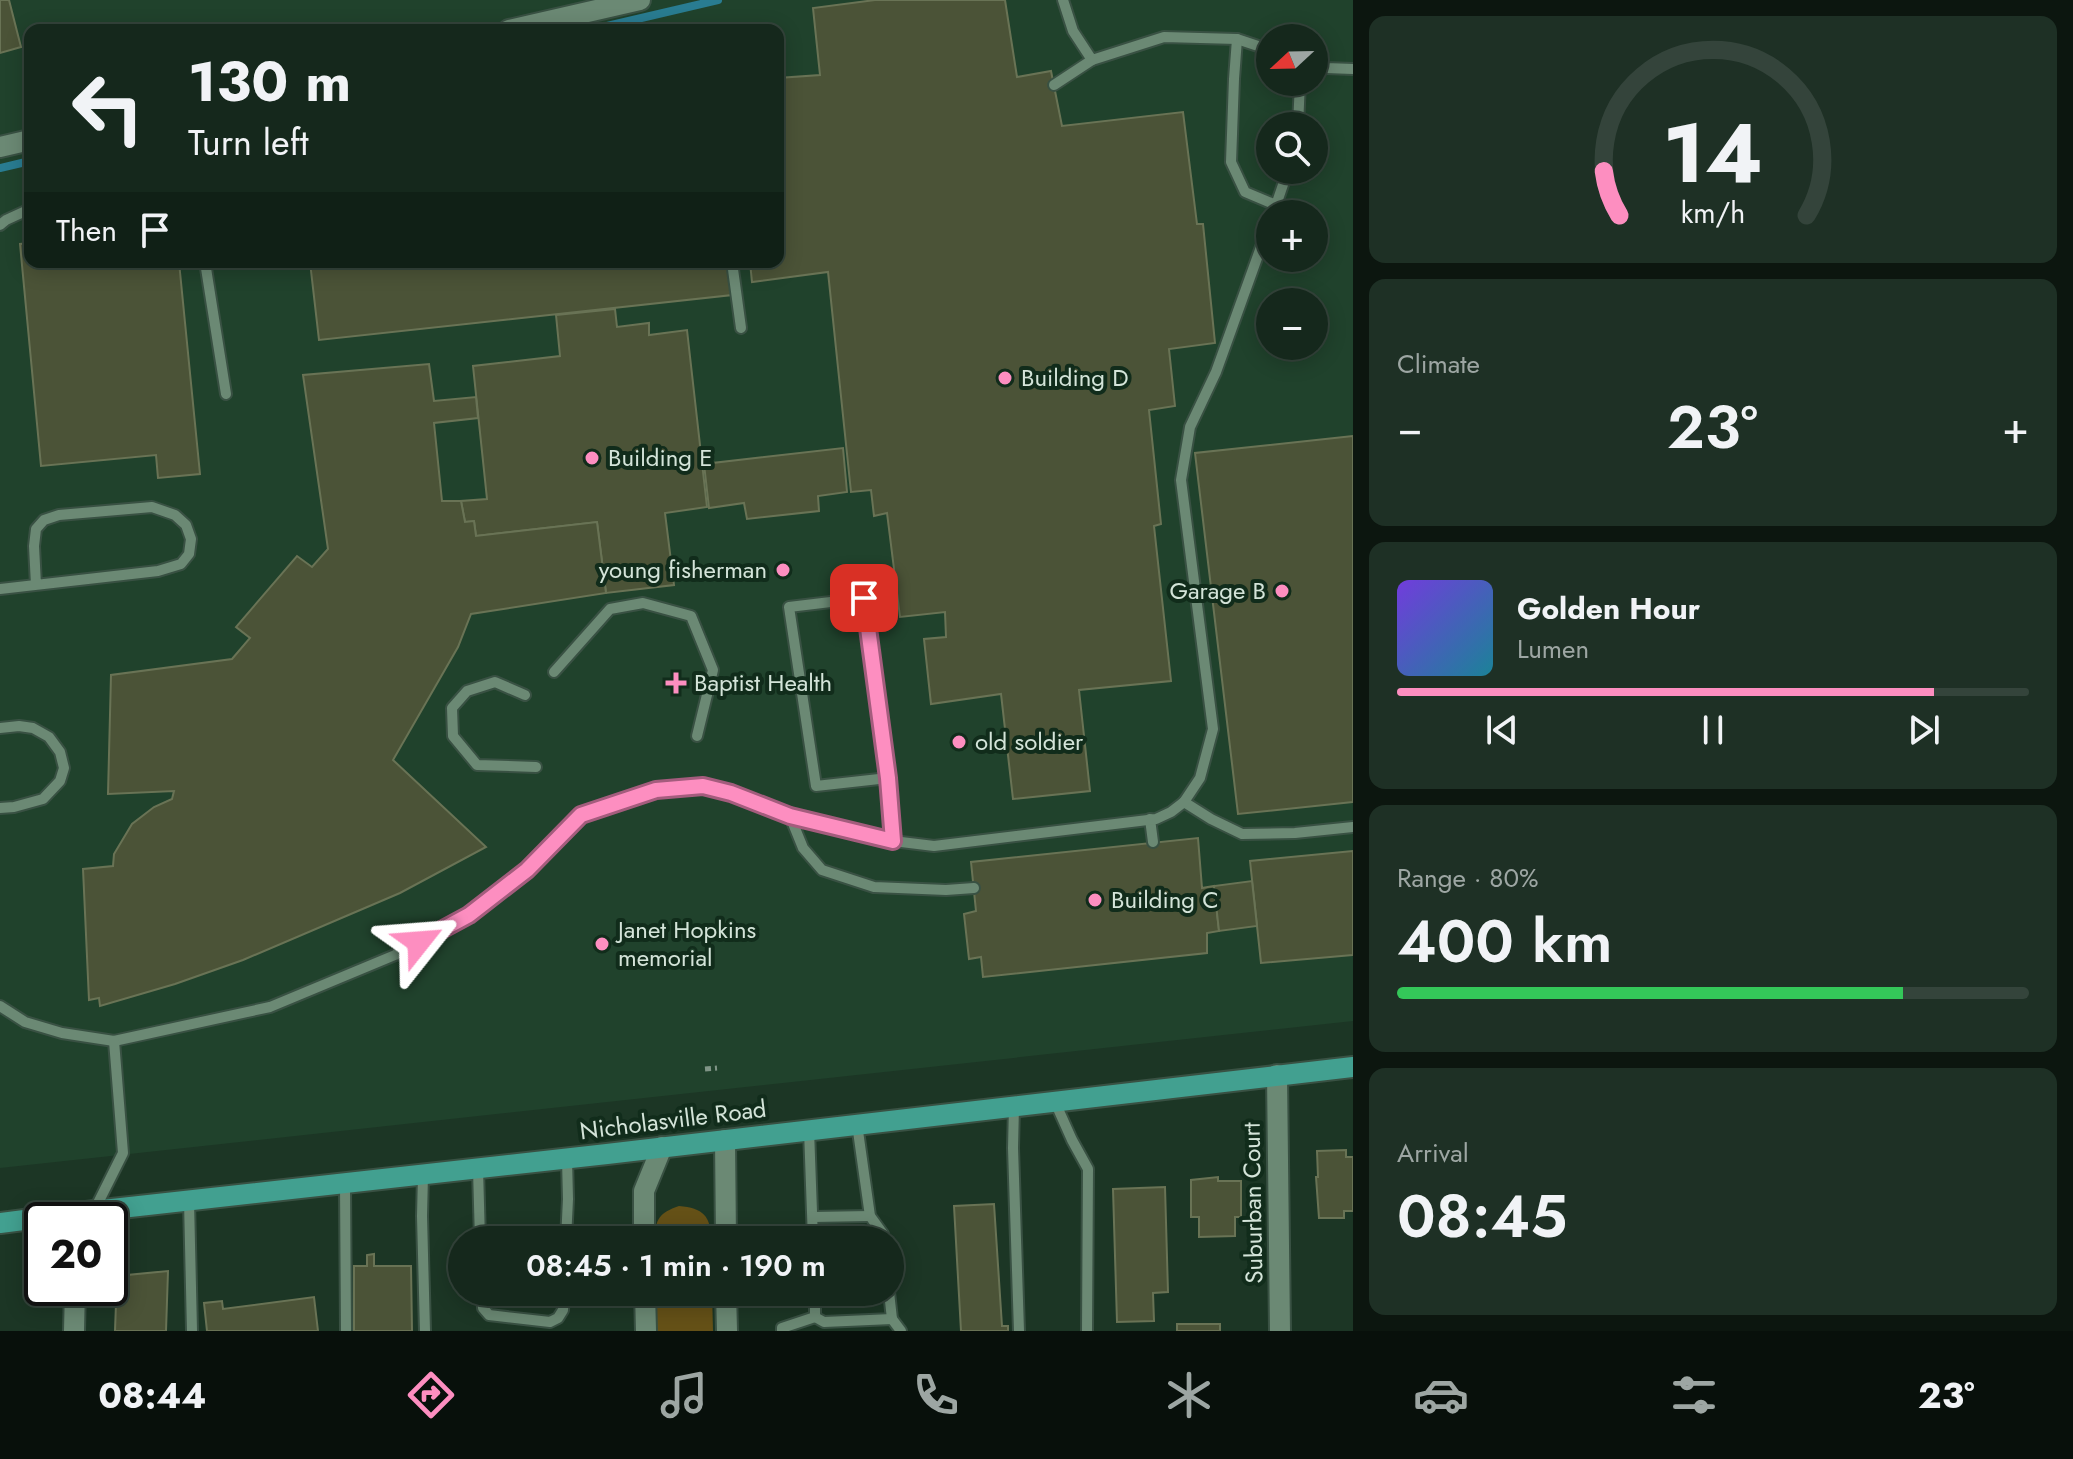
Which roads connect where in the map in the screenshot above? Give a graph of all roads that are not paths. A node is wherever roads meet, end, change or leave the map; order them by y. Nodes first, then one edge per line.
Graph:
1 (640, 0) edge
2 (1063, 0) edge
3 (535, 24) edge
4 (1237, 39) junction
5 (1256, 45) edge
6 (1092, 60) junction
7 (1328, 68) edge
8 (1353, 69) edge
9 (1054, 85) dead end
10 (24, 141) edge
11 (0, 147) edge
12 (1259, 200) edge
13 (24, 212) edge
14 (0, 225) edge
15 (1256, 261) edge
16 (206, 268) edge
17 (733, 268) edge
18 (741, 328) dead end
19 (226, 394) dead end
20 (36, 585) junction
21 (0, 589) edge
22 (554, 672) dead end
23 (525, 695) dead end
24 (0, 728) edge
25 (697, 736) dead end
26 (536, 767) dead end
27 (888, 778) junction
28 (1184, 802) junction
29 (0, 808) edge
30 (790, 816) junction
31 (1150, 819) junction
32 (1353, 827) edge
33 (893, 841) junction
34 (1153, 842) dead end
35 (974, 888) dead end
36 (0, 1006) edge
37 (114, 1041) junction
38 (1353, 1067) edge
39 (1277, 1075) junction
40 (1055, 1102) junction
41 (1014, 1106) junction
42 (857, 1124) junction
43 (809, 1130) junction
44 (725, 1140) junction
45 (662, 1147) junction
46 (567, 1159) junction
47 (478, 1169) junction
48 (423, 1175) junction
49 (345, 1184) junction
50 (189, 1201) junction
51 (99, 1202) edge
52 (128, 1210) edge
53 (870, 1216) junction
54 (813, 1217) junction
55 (24, 1221) edge
56 (0, 1223) edge
57 (480, 1226) edge
58 (567, 1226) edge
59 (644, 1226) edge
60 (726, 1226) edge
61 (813, 1226) edge
62 (877, 1226) edge
63 (75, 1306) edge
64 (483, 1306) edge
65 (563, 1306) edge
66 (645, 1306) edge
67 (726, 1306) edge
68 (815, 1306) edge
69 (891, 1306) edge
70 (815, 1317) junction
71 (892, 1319) junction
72 (74, 1331) edge
73 (192, 1331) edge
74 (346, 1331) edge
75 (425, 1331) edge
76 (646, 1331) edge
77 (727, 1331) edge
78 (782, 1331) edge
79 (901, 1331) edge
80 (1019, 1331) edge
81 (1087, 1331) edge
82 (1280, 1331) edge

1 - 3 street
2 - 6 lane
4 - 5 lane
4 - 6 lane
4 - 12 lane
6 - 9 lane
7 - 8 lane
10 - 11 street
13 - 14 lane
15 - 28 lane
16 - 19 lane
17 - 18 lane
20 - 20 lane
20 - 21 lane
22 - 25 lane
23 - 26 lane
24 - 29 lane
27 - 27 lane
27 - 33 lane
28 - 31 lane
28 - 32 lane
30 - 33 lane
30 - 35 lane
30 - 37 lane
31 - 33 lane
31 - 34 lane
36 - 37 lane
37 - 51 lane
38 - 39 main road, Nicholasville Road
39 - 40 main road, Nicholasville Road
39 - 82 street, Suburban Court
40 - 41 main road, Nicholasville Road
40 - 81 lane
41 - 42 main road, Nicholasville Road
41 - 80 lane
42 - 43 main road, Nicholasville Road
42 - 53 lane
43 - 44 main road, Nicholasville Road
43 - 54 lane
44 - 45 main road, Nicholasville Road
44 - 60 street
45 - 46 main road, Nicholasville Road
45 - 59 street
46 - 47 main road, Nicholasville Road
46 - 58 lane
47 - 48 main road, Nicholasville Road
47 - 57 lane
48 - 49 main road, Nicholasville Road
48 - 75 lane
49 - 50 main road, Nicholasville Road
49 - 74 lane
50 - 52 main road, Nicholasville Road
50 - 73 lane
53 - 54 lane
53 - 62 lane
54 - 61 lane
55 - 56 main road, Nicholasville Road
63 - 72 street
64 - 65 lane
66 - 76 street
67 - 77 street
68 - 70 lane
69 - 71 lane
70 - 71 lane
70 - 78 lane
71 - 79 lane

